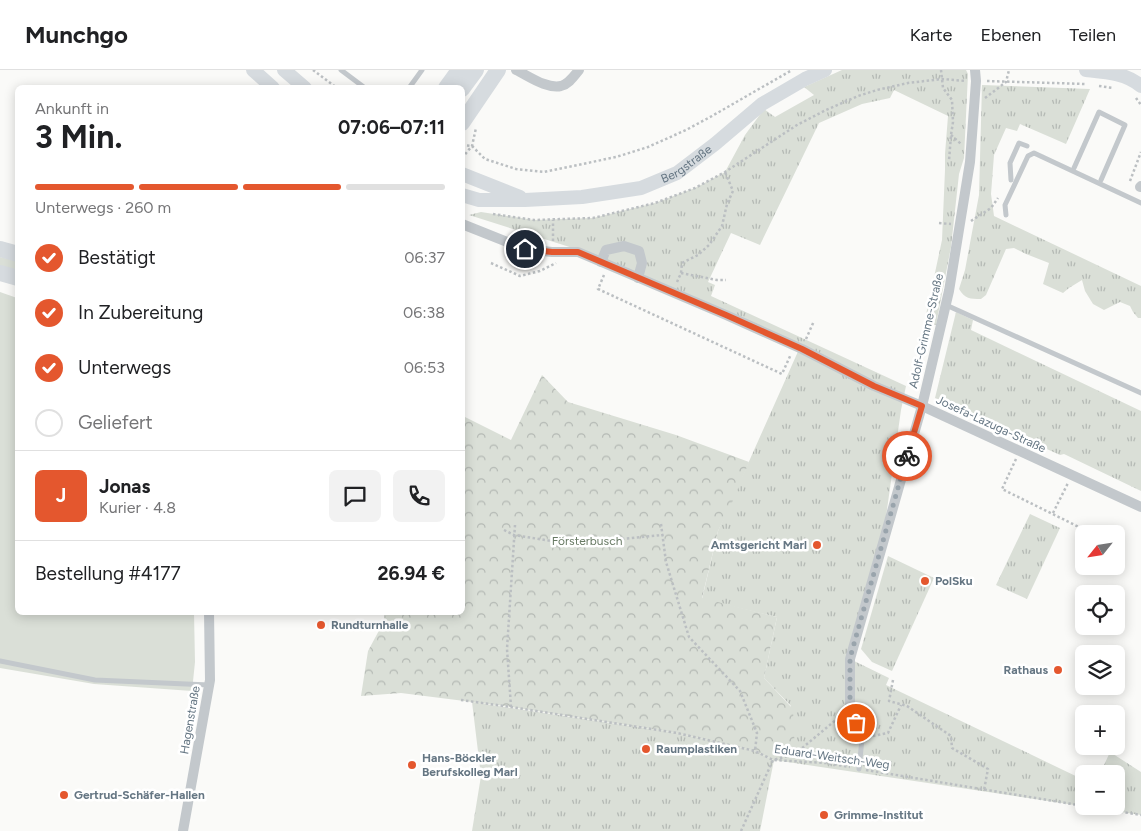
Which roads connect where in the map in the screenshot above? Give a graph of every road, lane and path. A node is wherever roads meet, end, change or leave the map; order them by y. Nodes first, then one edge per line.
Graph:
1 (253, 70) edge
2 (284, 70) edge
3 (313, 70) edge
4 (341, 70) edge
5 (422, 70) edge
6 (459, 70) edge
7 (476, 70) edge
8 (498, 70) edge
9 (516, 70) edge
10 (578, 70) edge
11 (792, 70) edge
12 (825, 70) edge
13 (941, 70) edge
14 (975, 70) edge
15 (1009, 70) edge
16 (1086, 70) edge
17 (942, 79) junction
18 (976, 81) junction
19 (1006, 82) junction
20 (270, 85) edge
21 (302, 85) edge
22 (332, 85) edge
23 (362, 85) edge
24 (411, 85) edge
25 (448, 85) edge
26 (465, 85) edge
27 (1116, 88) dead end
28 (1136, 90) edge
29 (1141, 105) edge
30 (974, 106) junction
31 (465, 119) edge
32 (465, 145) edge
33 (472, 146) junction
34 (1026, 146) dead end
35 (1141, 152) edge
36 (465, 154) edge
37 (949, 161) dead end
38 (1074, 168) dead end
39 (465, 175) edge
40 (1011, 180) dead end
41 (1101, 180) dead end
42 (1130, 182) dead end
43 (465, 196) edge
44 (525, 200) junction
45 (1141, 203) edge
46 (990, 208) dead end
47 (981, 214) dead end
48 (1006, 215) dead end
49 (553, 220) dead end
50 (465, 225) edge
51 (0, 249) edge
52 (552, 252) junction
53 (578, 252) junction
54 (15, 253) edge
55 (491, 263) dead end
56 (605, 264) junction
57 (0, 273) edge
58 (682, 273) junction
59 (15, 277) edge
60 (638, 278) junction
61 (726, 280) dead end
62 (673, 293) junction
63 (946, 304) junction
64 (814, 321) dead end
65 (798, 348) junction
66 (1141, 393) edge
67 (922, 406) junction
68 (1020, 451) junction
69 (1072, 475) junction
70 (1141, 507) edge
71 (1053, 513) junction
72 (661, 524) dead end
73 (515, 525) dead end
74 (1077, 525) edge
75 (504, 530) dead end
76 (514, 535) junction
77 (662, 535) junction
78 (209, 615) edge
79 (0, 661) edge
80 (893, 680) dead end
81 (209, 685) junction
82 (461, 700) dead end
83 (901, 705) junction
84 (511, 707) junction
85 (850, 708) junction
86 (862, 738) junction
87 (755, 751) junction
88 (773, 760) junction
89 (859, 769) junction
90 (984, 790) junction
91 (1075, 804) edge
92 (1125, 812) edge
93 (1141, 815) edge
94 (183, 831) edge
95 (740, 831) edge

1 - 20 street
2 - 21 street
3 - 22 path
4 - 23 lane
5 - 24 lane
6 - 25 main road
7 - 26 main road
8 - 31 main road
9 - 10 street
11 - 33 path
12 - 44 street, Bergstraße
13 - 17 path
14 - 18 street, Adolf-Grimme-Straße
15 - 19 path
16 - 28 street
17 - 18 path
17 - 37 path
17 - 58 path
18 - 19 path
18 - 30 street, Adolf-Grimme-Straße
19 - 27 path
19 - 30 path
28 - 29 path
30 - 63 street, Adolf-Grimme-Straße
32 - 33 path
33 - 36 path
34 - 40 lane
35 - 42 path
38 - 41 lane
39 - 44 street, Bergstraße
43 - 44 street, Bergstraße
45 - 48 lane
46 - 47 path
49 - 52 path
50 - 52 street, Josefa-Lazuga-Straße
51 - 54 main road
52 - 53 street, Josefa-Lazuga-Straße
53 - 55 path
53 - 56 street, Josefa-Lazuga-Straße
56 - 60 street, Josefa-Lazuga-Straße
56 - 60 street
56 - 65 path
57 - 59 main road
58 - 61 path
58 - 62 path
60 - 62 street, Josefa-Lazuga-Straße
62 - 65 street, Josefa-Lazuga-Straße
63 - 66 lane
63 - 67 street, Adolf-Grimme-Straße
64 - 65 path
65 - 67 street, Josefa-Lazuga-Straße
67 - 68 street, Josefa-Lazuga-Straße
67 - 85 street, Adolf-Grimme-Straße
68 - 69 street, Josefa-Lazuga-Straße
68 - 71 path
69 - 70 street, Josefa-Lazuga-Straße
69 - 71 path
71 - 74 path
72 - 77 path
73 - 76 path
75 - 76 path
76 - 77 path
76 - 84 path
77 - 87 path
78 - 81 street, Hagenstraße
79 - 81 lane
80 - 83 path
81 - 94 street, Hagenstraße
82 - 84 path, Eduard-Weitsch-Weg
83 - 86 path
83 - 90 path
84 - 87 path, Eduard-Weitsch-Weg
85 - 86 lane
85 - 88 path
86 - 89 lane
87 - 88 path, Eduard-Weitsch-Weg
88 - 89 path, Eduard-Weitsch-Weg
88 - 95 path
89 - 90 path, Eduard-Weitsch-Weg
90 - 91 path, Eduard-Weitsch-Weg
92 - 93 path, Eduard-Weitsch-Weg

